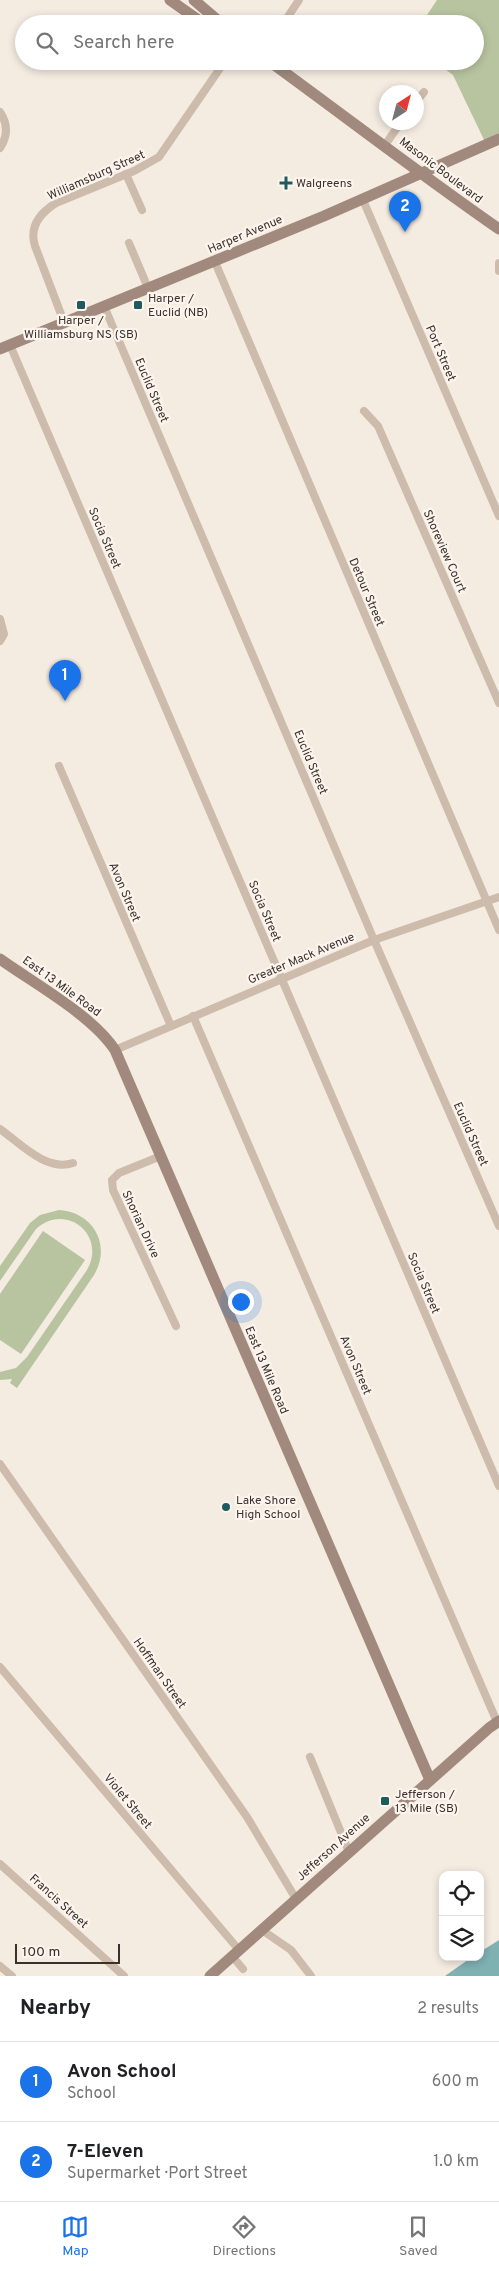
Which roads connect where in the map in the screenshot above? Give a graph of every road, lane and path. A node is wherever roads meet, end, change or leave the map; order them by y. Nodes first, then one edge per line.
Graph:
1 (170, 0) edge
2 (194, 0) edge
3 (299, 0) edge
4 (191, 15) edge
5 (212, 15) edge
6 (289, 15) edge
7 (219, 70) edge
8 (281, 70) edge
9 (0, 112) edge
10 (395, 130) edge
11 (499, 139) edge
12 (385, 145) junction
13 (0, 148) edge
14 (126, 174) junction
15 (420, 174) junction
16 (363, 200) junction
17 (142, 210) dead end
18 (499, 229) edge
19 (129, 243) dead end
20 (215, 262) junction
21 (499, 262) edge
22 (499, 271) edge
23 (148, 288) junction
24 (104, 306) junction
25 (64, 322) junction
26 (5, 347) edge
27 (364, 411) dead end
28 (499, 516) edge
29 (0, 619) edge
30 (2, 638) edge
31 (499, 703) edge
32 (59, 766) dead end
33 (499, 897) edge
34 (487, 902) junction
35 (499, 930) edge
36 (374, 940) junction
37 (0, 959) edge
38 (282, 978) junction
39 (194, 1016) junction
40 (171, 1026) junction
41 (115, 1050) junction
42 (0, 1129) edge
43 (161, 1156) junction
44 (73, 1163) dead end
45 (499, 1226) edge
46 (176, 1326) dead end
47 (0, 1464) edge
48 (499, 1486) edge
49 (0, 1667) edge
50 (498, 1721) edge
51 (310, 1758) dead end
52 (430, 1780) junction
53 (348, 1852) junction
54 (0, 1864) edge
55 (296, 1899) junction
56 (262, 1930) junction
57 (236, 1953) junction
58 (0, 1966) edge
59 (243, 1968) dead end
60 (12, 1976) edge
61 (124, 1976) edge
62 (210, 1976) edge
63 (311, 1976) edge

1 - 4 main road
2 - 5 main road
3 - 6 street
7 - 14 street, Williamsburg Street
8 - 12 main road, Masonic Boulevard
9 - 13 street
10 - 12 street
11 - 15 main road, Harper Avenue
12 - 15 main road, Masonic Boulevard
14 - 17 street
14 - 25 street, Williamsburg Street
15 - 16 main road, Harper Avenue
15 - 18 main road, Masonic Boulevard
16 - 20 main road, Harper Avenue
16 - 28 street, Port Street
19 - 23 street
20 - 23 main road, Harper Avenue
20 - 34 street, Detour Street
21 - 22 street
23 - 24 main road, Harper Avenue
24 - 25 main road, Harper Avenue
24 - 36 street, Euclid Street
25 - 26 main road, Harper Avenue
26 - 38 street, Socia Street
27 - 31 street, Shoreview Court
29 - 30 street
32 - 40 street, Avon Street
33 - 34 street, Greater Mack Avenue
34 - 35 street, Detour Street
34 - 36 street, Greater Mack Avenue
36 - 38 street, Greater Mack Avenue
36 - 45 street, Euclid Street
37 - 41 main road, East 13 Mile Road
38 - 39 street, Greater Mack Avenue
38 - 48 street, Socia Street
39 - 40 street, Greater Mack Avenue
39 - 50 street, Avon Street
40 - 41 street, Greater Mack Avenue
41 - 43 main road, East 13 Mile Road
42 - 44 street
43 - 46 street, Shorian Drive
43 - 52 main road, East 13 Mile Road
47 - 55 street, Hoffman Street
49 - 57 street, Violet Street
50 - 52 main road, Jefferson Avenue
51 - 53 street
52 - 53 main road, Jefferson Avenue
53 - 55 main road, Jefferson Avenue
54 - 61 street, Francis Street
55 - 56 main road, Jefferson Avenue
56 - 57 main road, Jefferson Avenue
56 - 63 street
57 - 59 street, Violet Street
57 - 62 main road, Jefferson Avenue
58 - 60 street

